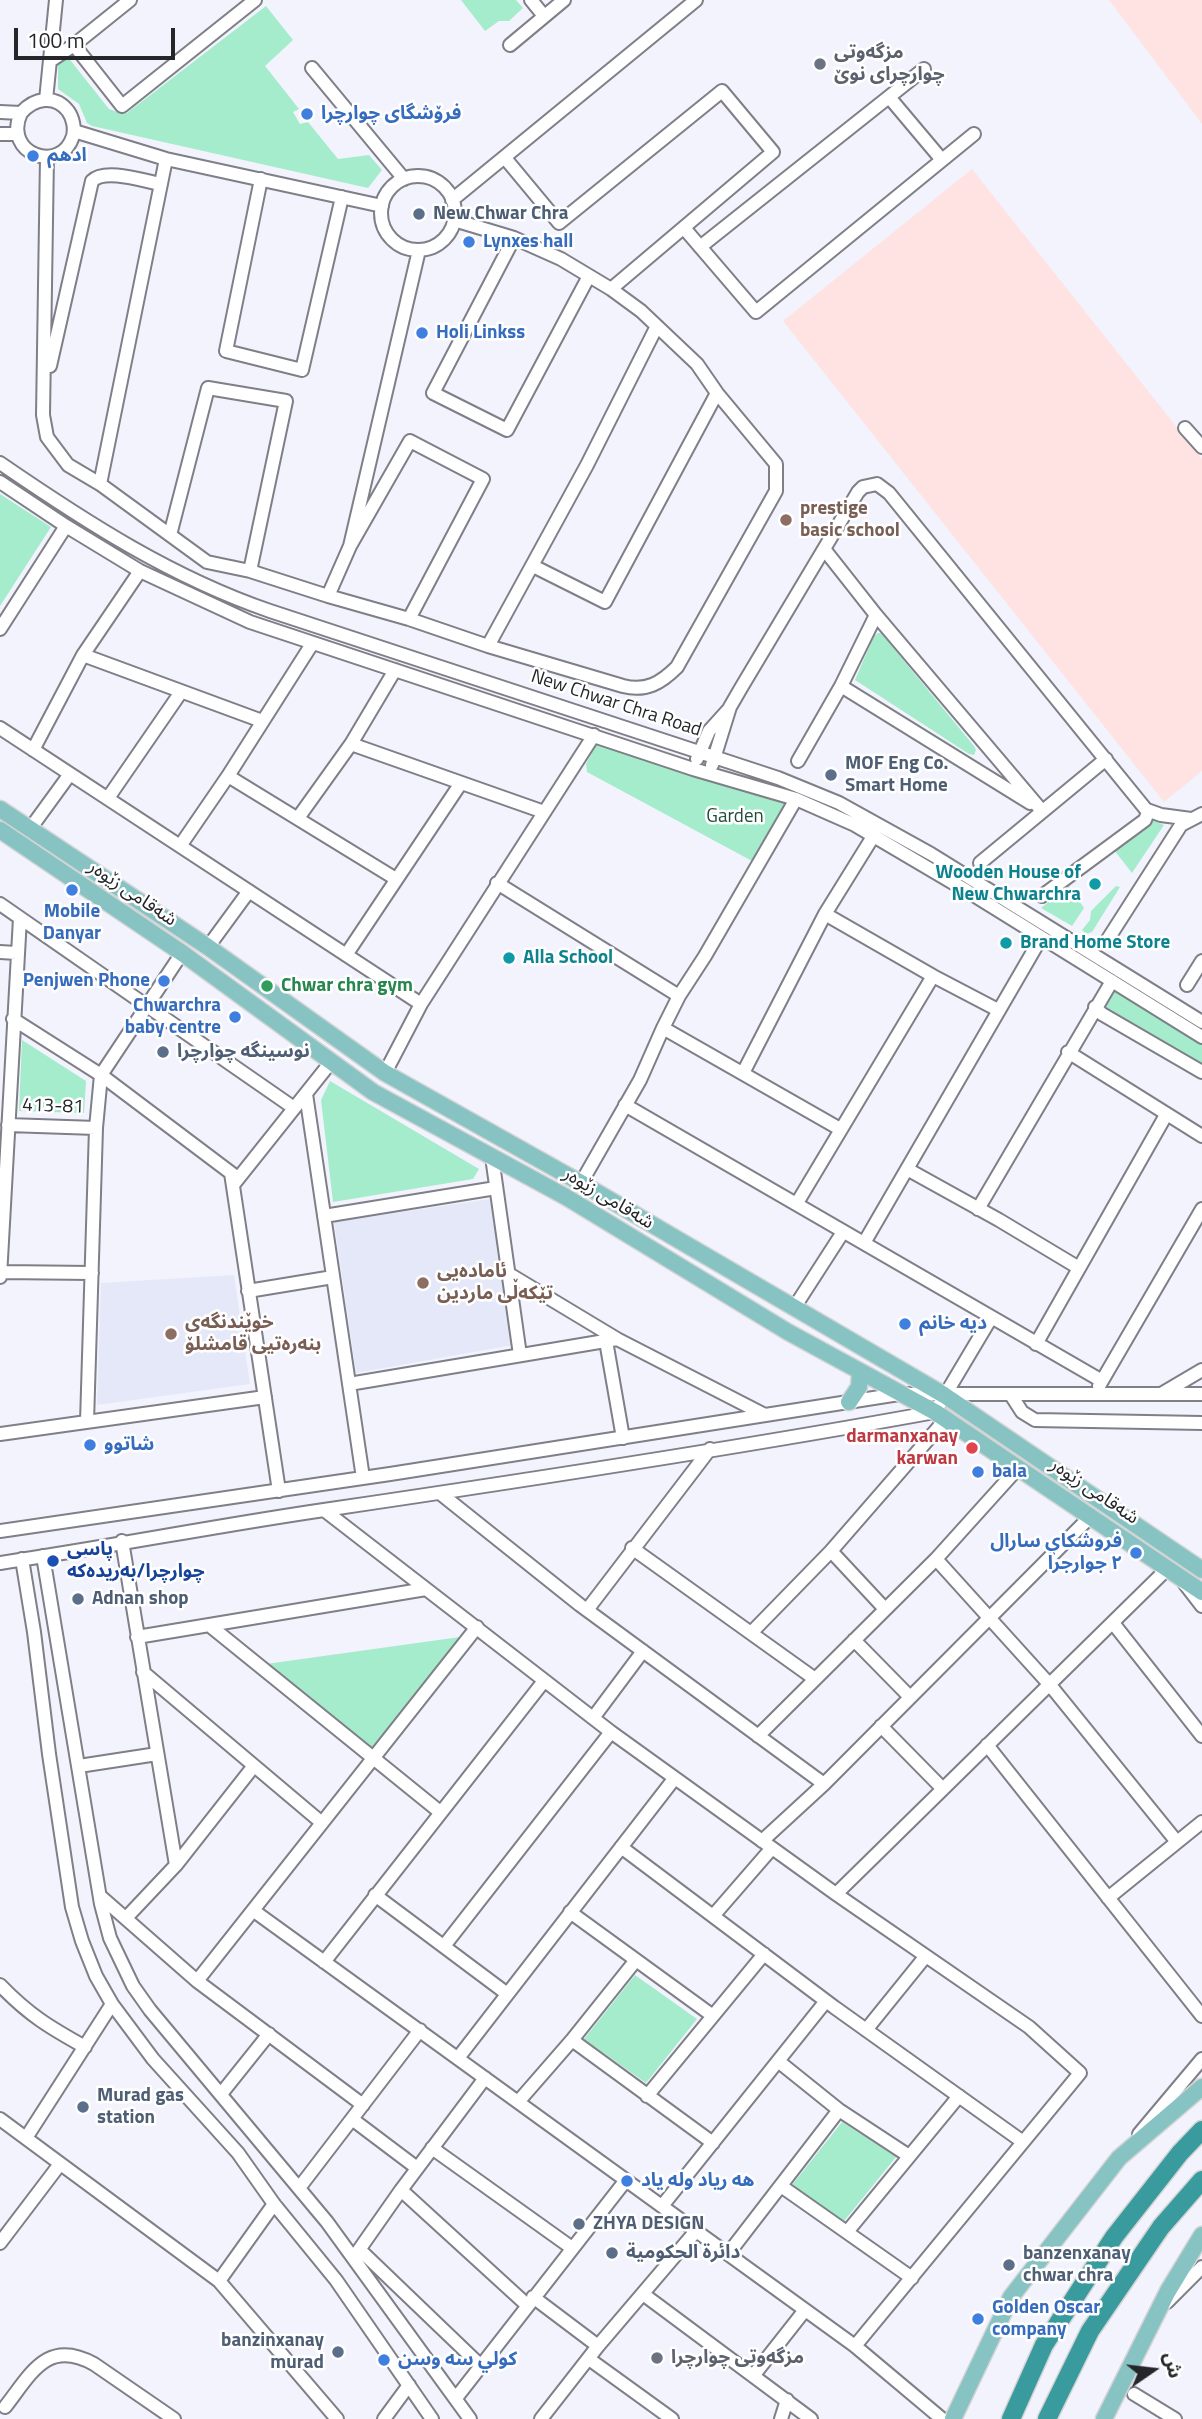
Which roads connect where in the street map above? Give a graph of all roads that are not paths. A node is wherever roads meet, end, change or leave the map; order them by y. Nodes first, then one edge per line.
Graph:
1 (55, 0) edge
2 (130, 0) edge
3 (255, 0) edge
4 (530, 0) edge
5 (564, 0) edge
6 (696, 0) edge
7 (544, 16) junction
8 (510, 45) dead end
9 (74, 46) junction
10 (50, 61) junction
11 (312, 68) dead end
12 (924, 69) dead end
13 (889, 97) junction
14 (46, 100) junction
15 (0, 112) edge
16 (21, 113) junction
17 (74, 131) junction
18 (0, 134) edge
19 (18, 134) junction
20 (974, 134) dead end
21 (47, 157) junction
22 (505, 158) junction
23 (166, 159) junction
24 (942, 160) junction
25 (261, 179) junction
26 (404, 179) junction
27 (161, 184) junction
28 (342, 197) junction
29 (452, 200) junction
30 (382, 206) junction
31 (454, 220) junction
32 (684, 228) junction
33 (514, 238) junction
34 (700, 247) junction
35 (419, 250) junction
36 (589, 276) junction
37 (611, 289) junction
38 (656, 326) junction
39 (717, 393) junction
40 (44, 394) junction
41 (1185, 428) dead end
42 (1202, 447) edge
43 (0, 463) edge
44 (0, 482) edge
45 (100, 484) junction
46 (66, 526) junction
47 (170, 535) junction
48 (350, 546) junction
49 (824, 549) junction
50 (533, 566) junction
51 (140, 571) junction
52 (250, 571) junction
53 (328, 596) junction
54 (876, 615) junction
55 (409, 619) junction
56 (0, 629) edge
57 (312, 643) junction
58 (488, 646) junction
59 (83, 655) junction
60 (395, 670) junction
61 (841, 686) junction
62 (181, 692) junction
63 (730, 707) junction
64 (262, 721) junction
65 (0, 728) edge
66 (594, 735) junction
67 (351, 744) junction
68 (33, 750) junction
69 (700, 753) junction
70 (713, 757) junction
71 (1106, 759) junction
72 (798, 761) dead end
73 (693, 769) junction
74 (710, 773) junction
75 (70, 774) junction
76 (228, 776) junction
77 (461, 783) junction
78 (108, 798) junction
79 (796, 799) junction
80 (0, 809) edge
81 (1147, 810) junction
82 (1042, 811) junction
83 (544, 812) junction
84 (1197, 816) edge
85 (298, 818) junction
86 (30, 829) junction
87 (0, 830) edge
88 (874, 835) junction
89 (180, 845) junction
90 (980, 863) dead end
91 (396, 879) junction
92 (497, 883) junction
93 (249, 891) junction
94 (1042, 896) dead end
95 (0, 904) edge
96 (825, 914) junction
97 (20, 918) junction
98 (1041, 937) junction
99 (1108, 939) dead end
100 (208, 947) junction
101 (0, 952) edge
102 (16, 953) junction
103 (182, 953) junction
104 (346, 955) junction
105 (1202, 961) edge
106 (933, 976) junction
107 (1112, 981) junction
108 (1187, 985) dead end
109 (679, 996) junction
110 (421, 1004) junction
111 (148, 1007) junction
112 (1095, 1007) junction
113 (999, 1010) junction
114 (13, 1019) junction
115 (1202, 1022) edge
116 (663, 1028) junction
117 (1202, 1037) edge
118 (1068, 1052) junction
119 (331, 1062) junction
120 (1202, 1072) edge
121 (385, 1073) junction
122 (743, 1073) junction
123 (101, 1075) junction
124 (306, 1094) junction
125 (625, 1105) junction
126 (294, 1108) junction
127 (1166, 1115) junction
128 (8, 1125) junction
129 (96, 1128) junction
130 (840, 1129) junction
131 (1202, 1136) edge
132 (492, 1157) junction
133 (3, 1167) edge
134 (907, 1169) junction
135 (234, 1179) junction
136 (581, 1184) junction
137 (496, 1188) junction
138 (797, 1203) junction
139 (978, 1209) junction
140 (1202, 1209) edge
141 (324, 1216) junction
142 (843, 1232) junction
143 (864, 1243) junction
144 (1079, 1268) junction
145 (1, 1272) edge
146 (92, 1273) junction
147 (509, 1275) junction
148 (0, 1277) edge
149 (333, 1277) junction
150 (248, 1292) junction
151 (794, 1308) junction
152 (991, 1318) junction
153 (612, 1340) junction
154 (1036, 1344) junction
155 (520, 1355) junction
156 (1202, 1370) edge
157 (860, 1372) junction
158 (1102, 1381) junction
159 (349, 1384) junction
160 (899, 1394) junction
161 (1202, 1394) edge
162 (944, 1395) junction
163 (1011, 1395) junction
164 (1094, 1395) junction
165 (1161, 1395) junction
166 (265, 1397) junction
167 (849, 1402) junction
168 (826, 1405) junction
169 (765, 1416) junction
170 (940, 1416) junction
171 (87, 1422) junction
172 (1202, 1423) edge
173 (831, 1431) junction
174 (0, 1434) edge
175 (623, 1438) junction
176 (710, 1449) junction
177 (1019, 1467) junction
178 (363, 1478) junction
179 (279, 1491) junction
180 (441, 1494) junction
181 (158, 1510) junction
182 (324, 1510) junction
183 (1090, 1516) junction
184 (0, 1531) edge
185 (162, 1535) junction
186 (122, 1541) junction
187 (632, 1548) junction
188 (831, 1552) junction
189 (43, 1556) junction
190 (22, 1559) junction
191 (936, 1559) junction
192 (0, 1563) edge
193 (1202, 1570) edge
194 (1173, 1572) junction
195 (426, 1589) junction
196 (1202, 1592) edge
197 (1202, 1606) edge
198 (885, 1609) junction
199 (587, 1610) junction
200 (990, 1618) junction
201 (1113, 1623) junction
202 (209, 1625) junction
203 (477, 1627) junction
204 (751, 1633) junction
205 (137, 1637) junction
206 (854, 1640) junction
207 (643, 1651) junction
208 (143, 1672) junction
209 (815, 1679) junction
210 (544, 1681) junction
211 (1050, 1685) junction
212 (910, 1698) junction
213 (593, 1718) junction
214 (881, 1726) junction
215 (611, 1732) junction
216 (1202, 1735) edge
217 (758, 1736) junction
218 (987, 1745) junction
219 (157, 1754) junction
220 (373, 1757) junction
221 (79, 1766) junction
222 (253, 1767) junction
223 (674, 1779) junction
224 (824, 1784) junction
225 (942, 1788) junction
226 (440, 1812) junction
227 (1202, 1822) edge
228 (322, 1823) junction
229 (1177, 1842) junction
230 (767, 1845) junction
231 (621, 1847) junction
232 (176, 1865) junction
233 (836, 1894) junction
234 (376, 1895) junction
235 (100, 1896) junction
236 (1108, 1898) junction
237 (254, 1911) junction
238 (570, 1912) junction
239 (713, 1916) junction
240 (127, 1918) junction
241 (444, 1946) junction
242 (764, 1954) junction
243 (925, 1957) junction
244 (636, 1960) junction
245 (324, 1962) junction
246 (197, 1981) junction
247 (0, 1985) edge
248 (506, 1993) junction
249 (826, 2001) junction
250 (113, 2004) junction
251 (1202, 2016) edge
252 (713, 2017) junction
253 (420, 2030) junction
254 (866, 2030) junction
255 (269, 2034) junction
256 (572, 2040) junction
257 (85, 2047) junction
258 (457, 2058) junction
259 (1202, 2059) edge
260 (778, 2061) junction
261 (485, 2078) junction
262 (1202, 2087) edge
263 (221, 2094) junction
264 (647, 2096) junction
265 (959, 2096) junction
266 (518, 2102) junction
267 (363, 2105) junction
268 (839, 2110) junction
269 (0, 2119) edge
270 (352, 2119) junction
271 (1202, 2130) edge
272 (255, 2134) junction
273 (26, 2138) junction
274 (1023, 2142) junction
275 (713, 2143) junction
276 (432, 2148) junction
277 (237, 2153) junction
278 (909, 2156) junction
279 (1119, 2158) junction
280 (60, 2164) junction
281 (417, 2168) junction
282 (626, 2180) junction
283 (1202, 2180) edge
284 (780, 2186) junction
285 (299, 2188) junction
286 (401, 2190) junction
287 (274, 2204) junction
288 (662, 2206) junction
289 (696, 2231) junction
290 (847, 2232) junction
291 (1202, 2235) edge
292 (0, 2242) edge
293 (572, 2248) junction
294 (357, 2253) junction
295 (728, 2254) junction
296 (1202, 2267) edge
297 (912, 2278) junction
298 (219, 2281) junction
299 (643, 2294) junction
300 (530, 2301) junction
301 (805, 2310) junction
302 (1158, 2312) junction
303 (598, 2346) junction
304 (855, 2346) junction
305 (589, 2359) junction
306 (482, 2367) junction
307 (753, 2376) junction
308 (408, 2385) junction
309 (1134, 2395) dead end
310 (456, 2398) junction
311 (788, 2400) junction
312 (2, 2403) edge
313 (12, 2419) edge
314 (174, 2419) edge
315 (337, 2419) edge
316 (384, 2419) edge
317 (432, 2419) edge
318 (470, 2419) edge
319 (541, 2419) edge
320 (672, 2419) edge
321 (781, 2419) edge
322 (811, 2419) edge
323 (942, 2419) edge
324 (954, 2419) edge
325 (1011, 2419) edge
326 (1047, 2419) edge
327 (1104, 2419) edge
328 (1175, 2419) edge

1 - 10 street
2 - 9 street
3 - 9 street
4 - 7 street
5 - 7 street
6 - 22 street
7 - 8 street
9 - 10 street
10 - 14 street
11 - 26 street
12 - 13 street
13 - 24 street
13 - 34 street
14 - 16 street
14 - 17 street
15 - 16 street
16 - 19 street
17 - 21 street
17 - 23 street
18 - 19 street
19 - 21 street
20 - 24 street
21 - 40 street
22 - 29 street
22 - 32 street
23 - 25 street
23 - 27 street
24 - 34 street
25 - 28 street
25 - 28 street
26 - 29 street
26 - 30 street
27 - 40 street
27 - 45 street
28 - 30 street
29 - 31 street
30 - 35 street
31 - 33 street
31 - 35 street
32 - 34 street
32 - 37 street
33 - 36 street
33 - 36 street
35 - 48 street
36 - 37 street
37 - 38 street
38 - 39 street
38 - 50 street
39 - 50 street
39 - 58 street
40 - 45 street
41 - 42 street
43 - 69 street, New Chwar Chra Road
44 - 46 street, New Chwar Chra Road
45 - 47 street
46 - 51 street, New Chwar Chra Road
46 - 56 street
47 - 52 street
47 - 52 street
48 - 53 street
48 - 55 street
49 - 54 street
49 - 63 street
49 - 71 street
50 - 58 street
51 - 57 street, New Chwar Chra Road
51 - 59 street
52 - 53 street
53 - 55 street
54 - 61 street
54 - 82 street
55 - 58 street
57 - 60 street, New Chwar Chra Road
57 - 64 street
59 - 62 street
59 - 68 street
60 - 66 street, New Chwar Chra Road
60 - 67 street
61 - 72 street
61 - 82 street
62 - 64 street
62 - 78 street
63 - 69 street
63 - 70 street
64 - 76 street
65 - 68 street
66 - 73 street, New Chwar Chra Road
66 - 83 street
67 - 77 street
67 - 85 street
68 - 75 street
69 - 70 street, New Chwar Chra Road
69 - 73 street
70 - 74 street
70 - 115 street, New Chwar Chra Road
71 - 81 street
71 - 82 street
73 - 74 street, New Chwar Chra Road
74 - 79 street, New Chwar Chra Road
75 - 78 street
75 - 86 street
76 - 85 street
76 - 89 street
77 - 83 street
77 - 91 street
78 - 89 street
79 - 88 street, New Chwar Chra Road
79 - 109 street
80 - 86 main road, شەقامی زێوەر
81 - 84 street
81 - 94 street
82 - 90 street
83 - 92 street
84 - 99 street
85 - 91 street
86 - 100 main road, شەقامی زێوەر
87 - 103 main road, شەقامی زێوەر
88 - 96 street
88 - 98 street, New Chwar Chra Road
89 - 93 street
91 - 104 street
92 - 109 street
92 - 110 street
93 - 100 street
93 - 104 street
95 - 97 street
96 - 106 street
96 - 122 street
97 - 102 street
97 - 111 street
98 - 107 street, New Chwar Chra Road
98 - 113 street
100 - 121 main road, شەقامی زێوەر
101 - 102 street
102 - 114 street
103 - 111 street
103 - 119 main road, شەقامی زێوەر
104 - 110 street
105 - 108 street
106 - 113 street
106 - 130 street
107 - 112 street
107 - 117 street, New Chwar Chra Road
109 - 116 street
110 - 121 street
111 - 123 street
111 - 126 street
112 - 118 street
112 - 120 street
113 - 134 street
114 - 123 street
114 - 128 street
116 - 122 street
116 - 125 street
118 - 127 street
118 - 139 street
119 - 124 street
119 - 132 main road, شەقامی زێوەر
121 - 136 main road, شەقامی زێوەر
122 - 130 street
123 - 129 street
123 - 135 street
124 - 126 street
124 - 141 street
125 - 136 street
125 - 138 street
126 - 135 street
127 - 131 street
127 - 144 street
128 - 129 street, 413-81
128 - 133 street
129 - 146 street
130 - 138 street
132 - 137 street
132 - 157 main road, شەقامی زێوەر
133 - 145 street
134 - 139 street
134 - 143 street
135 - 150 street
136 - 151 main road, شەقامی زێوەر
137 - 141 street
137 - 147 street
138 - 142 street
139 - 144 street
140 - 158 street
141 - 149 street
142 - 143 street
142 - 151 street
143 - 152 street
144 - 154 street
145 - 146 street
145 - 148 street
146 - 171 street
147 - 153 street
147 - 155 street
149 - 150 street
149 - 159 street
150 - 166 street
151 - 162 main road, شەقامی زێوەر
152 - 154 street
152 - 162 street
153 - 155 street
153 - 169 street
153 - 175 street
154 - 158 street
155 - 159 street
156 - 165 street
157 - 160 main road, شەقامی زێوەر
157 - 167 main road
158 - 164 street
159 - 178 street
160 - 162 street
160 - 167 street
160 - 170 main road, شەقامی زێوەر
161 - 165 street
162 - 163 street
162 - 170 street
162 - 193 main road, شەقامی زێوەر
163 - 164 street
163 - 172 street
164 - 165 street
166 - 171 street
166 - 179 street
167 - 168 street
168 - 169 street
168 - 173 street
169 - 175 street
170 - 173 street
170 - 177 main road, شەقامی زێوەر
170 - 188 street
171 - 174 street
173 - 176 street
175 - 178 street
176 - 180 street
176 - 187 street
177 - 183 main road, شەقامی زێوەر
177 - 191 street
178 - 179 street
179 - 181 street
180 - 182 street
180 - 199 street
181 - 184 street
181 - 185 street
182 - 185 street
182 - 195 street
183 - 194 main road, شەقامی زێوەر
183 - 200 street
185 - 186 street
186 - 189 street
186 - 205 street
187 - 199 street
187 - 204 street
188 - 198 street
188 - 204 street
189 - 190 street
189 - 221 street
190 - 192 street
190 - 250 street
191 - 198 street
191 - 200 street
194 - 196 main road, شەقامی زێوەر
194 - 197 street
194 - 201 street
195 - 202 street
195 - 203 street
198 - 206 street
199 - 207 street
200 - 211 street
200 - 212 street
201 - 211 street
201 - 216 street
202 - 205 street
202 - 220 street
203 - 210 street
203 - 220 street
204 - 209 street
205 - 208 street
206 - 209 street
206 - 212 street
207 - 213 street
207 - 217 street
208 - 219 street
208 - 222 street
209 - 217 street
210 - 213 street
210 - 226 street
211 - 218 street
211 - 229 street
212 - 214 street
213 - 215 street
214 - 224 street
214 - 225 street
215 - 223 street
215 - 241 street
217 - 224 street
218 - 225 street
218 - 236 street
219 - 221 street
219 - 232 street
220 - 226 street
220 - 228 street
221 - 235 street
222 - 228 street
222 - 232 street
223 - 230 street
223 - 231 street
224 - 230 street
225 - 233 street
226 - 234 street
227 - 229 street
228 - 237 street
229 - 236 street
230 - 233 street
230 - 239 street
231 - 238 street
231 - 239 street
232 - 240 street
233 - 243 street
234 - 241 street
234 - 245 street
235 - 240 street
235 - 263 street
236 - 251 street
237 - 245 street
237 - 246 street
238 - 244 street
238 - 248 street
239 - 242 street
240 - 246 street
241 - 248 street
242 - 249 street
242 - 252 street
243 - 254 street
243 - 274 street
244 - 252 street
244 - 256 street
245 - 253 street
246 - 255 street
247 - 257 street
248 - 258 street
249 - 254 street
249 - 260 street
250 - 257 street
250 - 277 street
252 - 264 street
253 - 258 street
253 - 267 street
254 - 265 street
255 - 263 street
255 - 267 street
256 - 264 street
256 - 266 street
257 - 273 street
258 - 261 street
259 - 279 street
260 - 268 street
260 - 275 street
261 - 266 street
261 - 276 street
262 - 279 main road
263 - 272 street
264 - 275 street
265 - 274 street
265 - 278 street
266 - 282 street
267 - 270 street
268 - 278 street
268 - 284 street
269 - 273 street
270 - 281 street
270 - 285 street
271 - 325 highway
272 - 277 street
272 - 285 street
273 - 280 street
274 - 297 street
275 - 288 street
276 - 281 street
276 - 293 street
277 - 287 street
278 - 290 street
279 - 324 main road
280 - 292 street
280 - 298 street
281 - 286 street
282 - 288 street
282 - 293 street
283 - 326 highway
284 - 290 street
284 - 295 street
285 - 294 street
286 - 294 street
286 - 300 street
287 - 298 street
287 - 308 street
288 - 289 street
289 - 295 street
289 - 299 street
290 - 297 street
291 - 302 main road
293 - 300 street
294 - 306 street
294 - 310 street
295 - 301 street
296 - 302 street
297 - 304 street
298 - 315 street
299 - 303 street
299 - 307 street
300 - 303 street
300 - 306 street
301 - 304 street
301 - 307 street
302 - 327 main road
303 - 305 street
304 - 323 street
305 - 319 street
305 - 320 street
306 - 310 street
307 - 311 street
308 - 316 street
308 - 317 street
309 - 328 street
310 - 318 street
311 - 321 street
311 - 322 street
312 - 313 street
312 - 314 street

